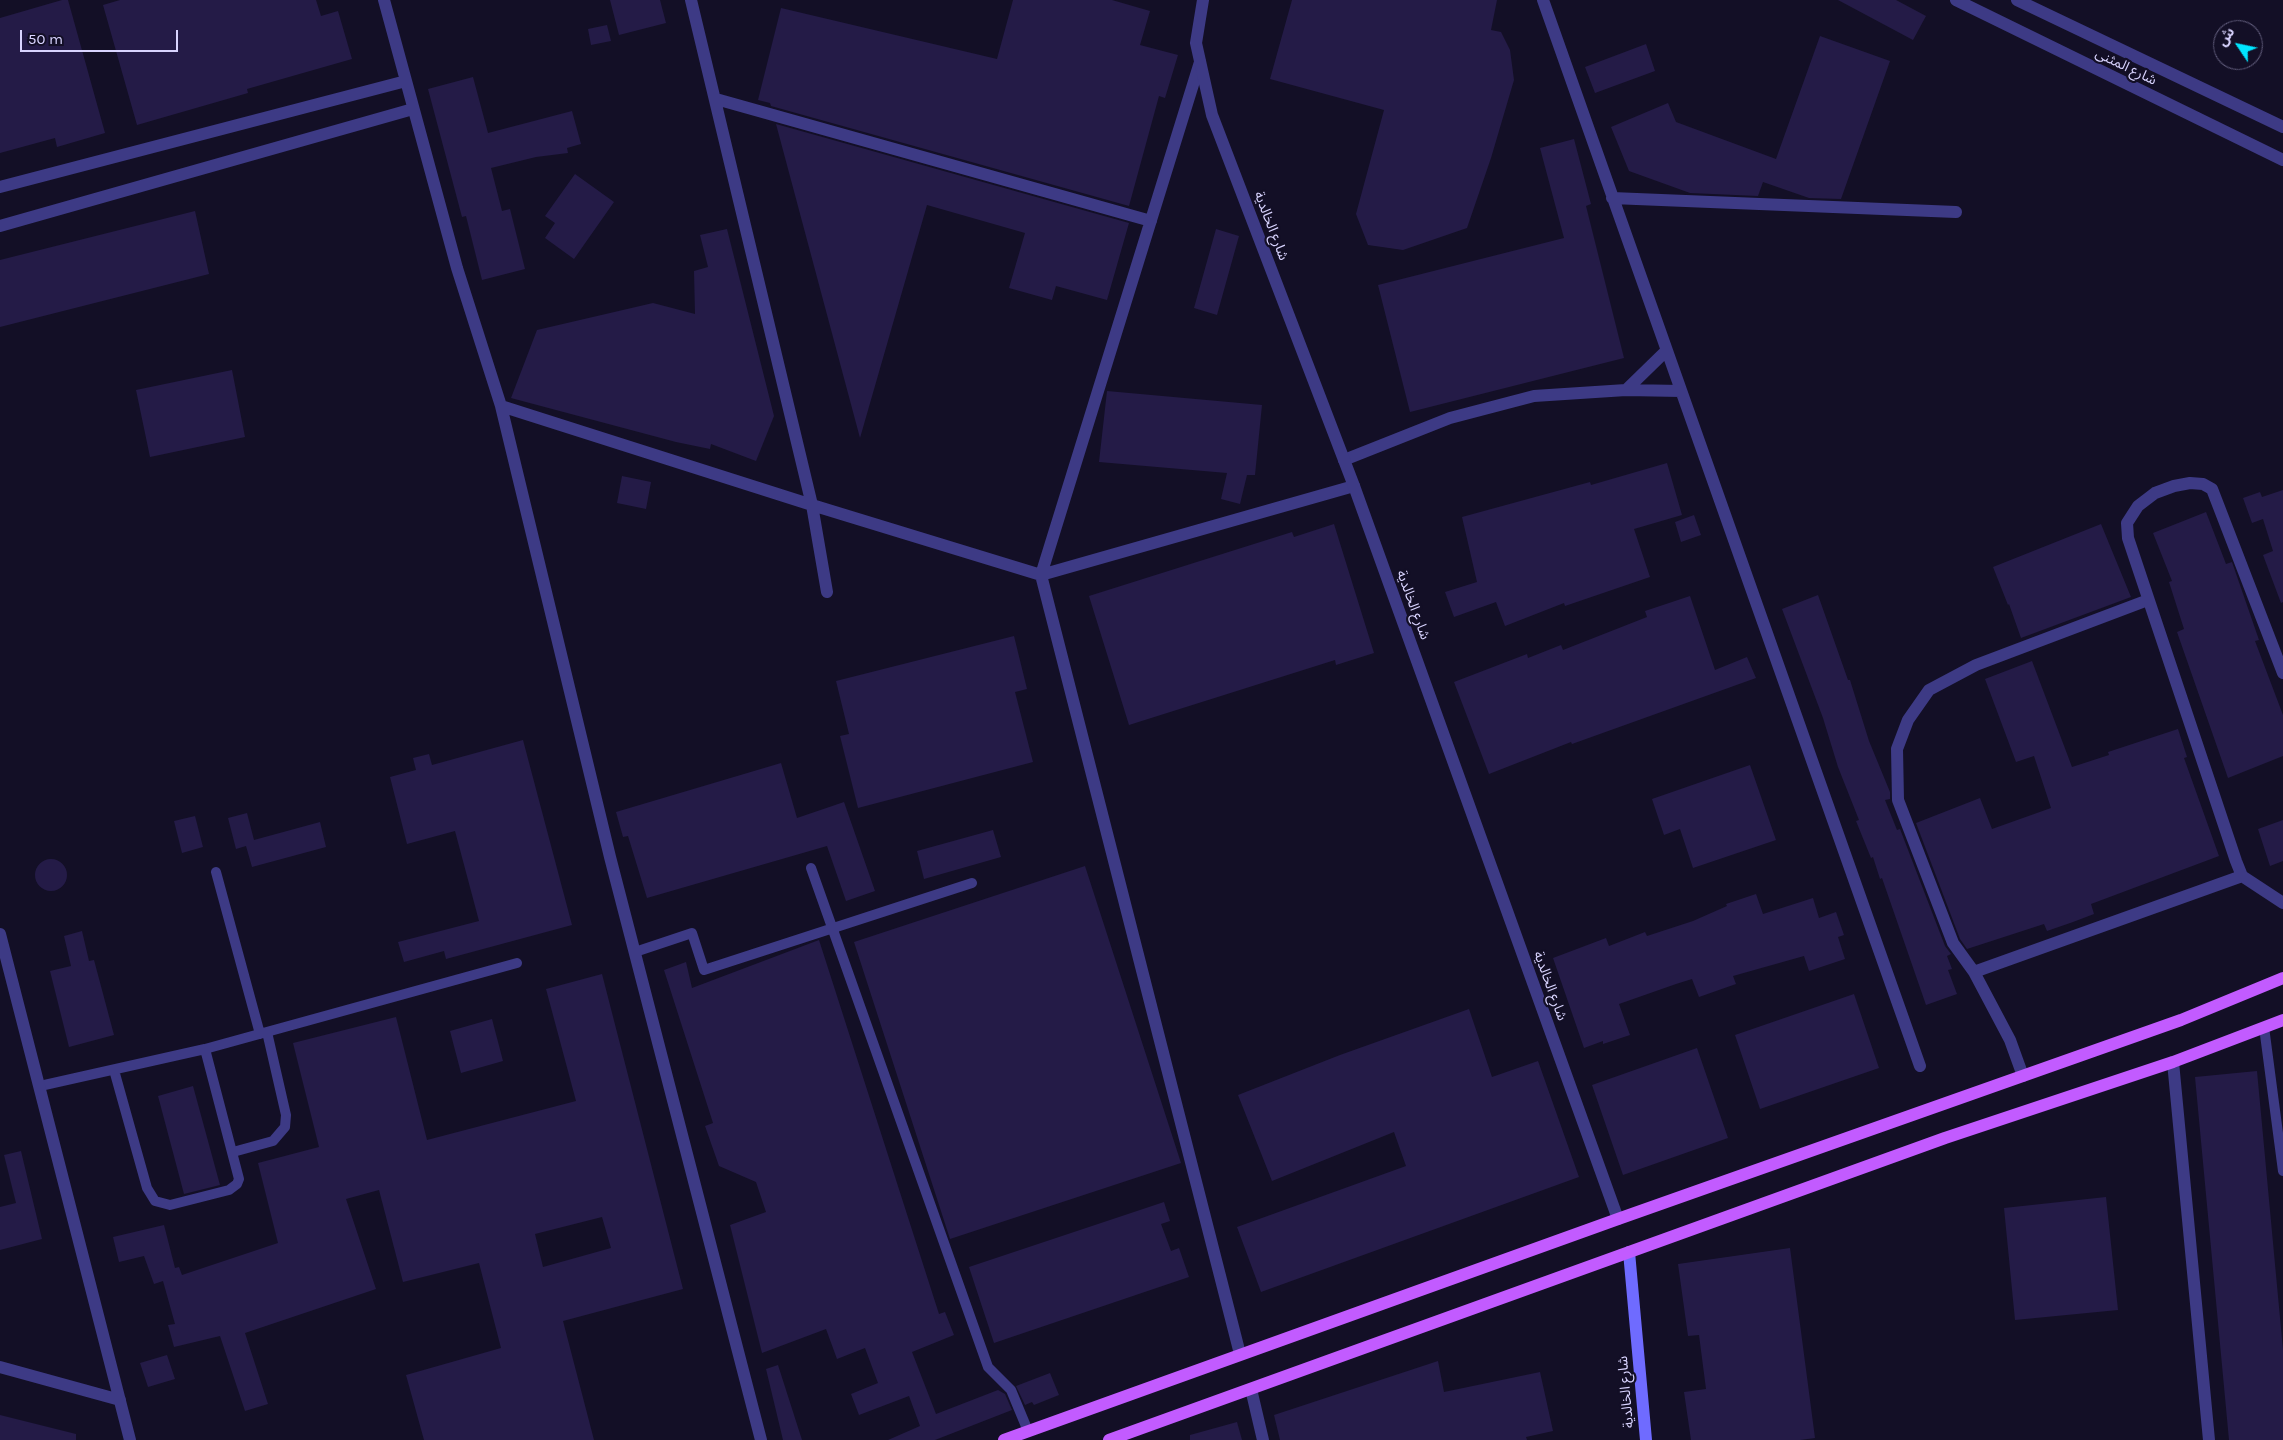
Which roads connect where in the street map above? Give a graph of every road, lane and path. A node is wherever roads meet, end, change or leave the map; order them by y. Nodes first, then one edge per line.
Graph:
1 (384, 0) edge
2 (691, 0) edge
3 (1203, 0) edge
4 (1542, 0) edge
5 (1956, 0) edge
6 (2017, 0) edge
7 (1200, 62) junction
8 (406, 81) junction
9 (716, 99) junction
10 (413, 109) junction
11 (2283, 127) edge
12 (2283, 160) edge
13 (0, 186) edge
14 (1612, 198) junction
15 (1956, 212) dead end
16 (1151, 221) junction
17 (0, 226) edge
18 (1666, 352) junction
19 (1626, 390) junction
20 (1681, 391) junction
21 (501, 406) junction
22 (1344, 460) junction
23 (1354, 486) junction
24 (812, 505) junction
25 (1041, 575) junction
26 (827, 592) dead end
27 (2148, 600) junction
28 (2283, 673) edge
29 (811, 868) dead end
30 (216, 872) dead end
31 (2242, 876) junction
32 (972, 883) dead end
33 (2283, 903) edge
34 (832, 928) junction
35 (0, 934) edge
36 (635, 952) junction
37 (517, 963) dead end
38 (1974, 972) junction
39 (2283, 978) edge
40 (2283, 1020) edge
41 (2264, 1027) junction
42 (264, 1033) junction
43 (205, 1049) junction
44 (2173, 1062) junction
45 (1920, 1066) dead end
46 (114, 1070) junction
47 (2023, 1076) junction
48 (40, 1086) junction
49 (233, 1152) junction
50 (2283, 1171) edge
51 (1618, 1219) junction
52 (1629, 1252) junction
53 (1240, 1354) junction
54 (0, 1367) edge
55 (1251, 1389) junction
56 (120, 1400) junction
57 (1028, 1431) junction
58 (130, 1440) edge
59 (761, 1440) edge
60 (1004, 1440) edge
61 (1109, 1440) edge
62 (1263, 1440) edge
63 (1646, 1440) edge
64 (2210, 1440) edge

1 - 8 street
2 - 9 street
3 - 7 street, شارع الخالدية
4 - 14 street
5 - 12 street, شارع المثنى
6 - 11 street, شارع المثنى
7 - 16 street
7 - 22 street, شارع الخالدية
8 - 10 street
8 - 13 street
9 - 16 street
9 - 24 street
10 - 17 street
10 - 21 street
14 - 15 street
14 - 18 street
16 - 25 street
18 - 19 street
18 - 20 street
19 - 20 street
19 - 22 street
20 - 45 street
21 - 24 street
21 - 36 street
22 - 23 street, شارع الخالدية
23 - 25 street
23 - 51 street, شارع الخالدية
24 - 25 street
24 - 26 street
25 - 53 street
27 - 28 street
27 - 31 street
27 - 38 street
29 - 34 lane
30 - 42 lane
31 - 33 street
31 - 38 street
32 - 34 lane
34 - 36 lane
34 - 57 lane
35 - 48 street
36 - 59 street
37 - 42 lane
38 - 47 street
39 - 47 main road
40 - 41 main road
41 - 44 main road
41 - 50 lane
42 - 43 lane
42 - 49 lane
43 - 46 lane
43 - 49 lane
44 - 52 main road
44 - 64 street
46 - 48 lane
46 - 49 lane
47 - 51 main road
48 - 56 street
51 - 53 main road
52 - 55 main road
52 - 63 main road, شارع الخالدية
53 - 57 main road
54 - 56 street
55 - 61 main road
55 - 62 street
56 - 58 street
57 - 60 main road

